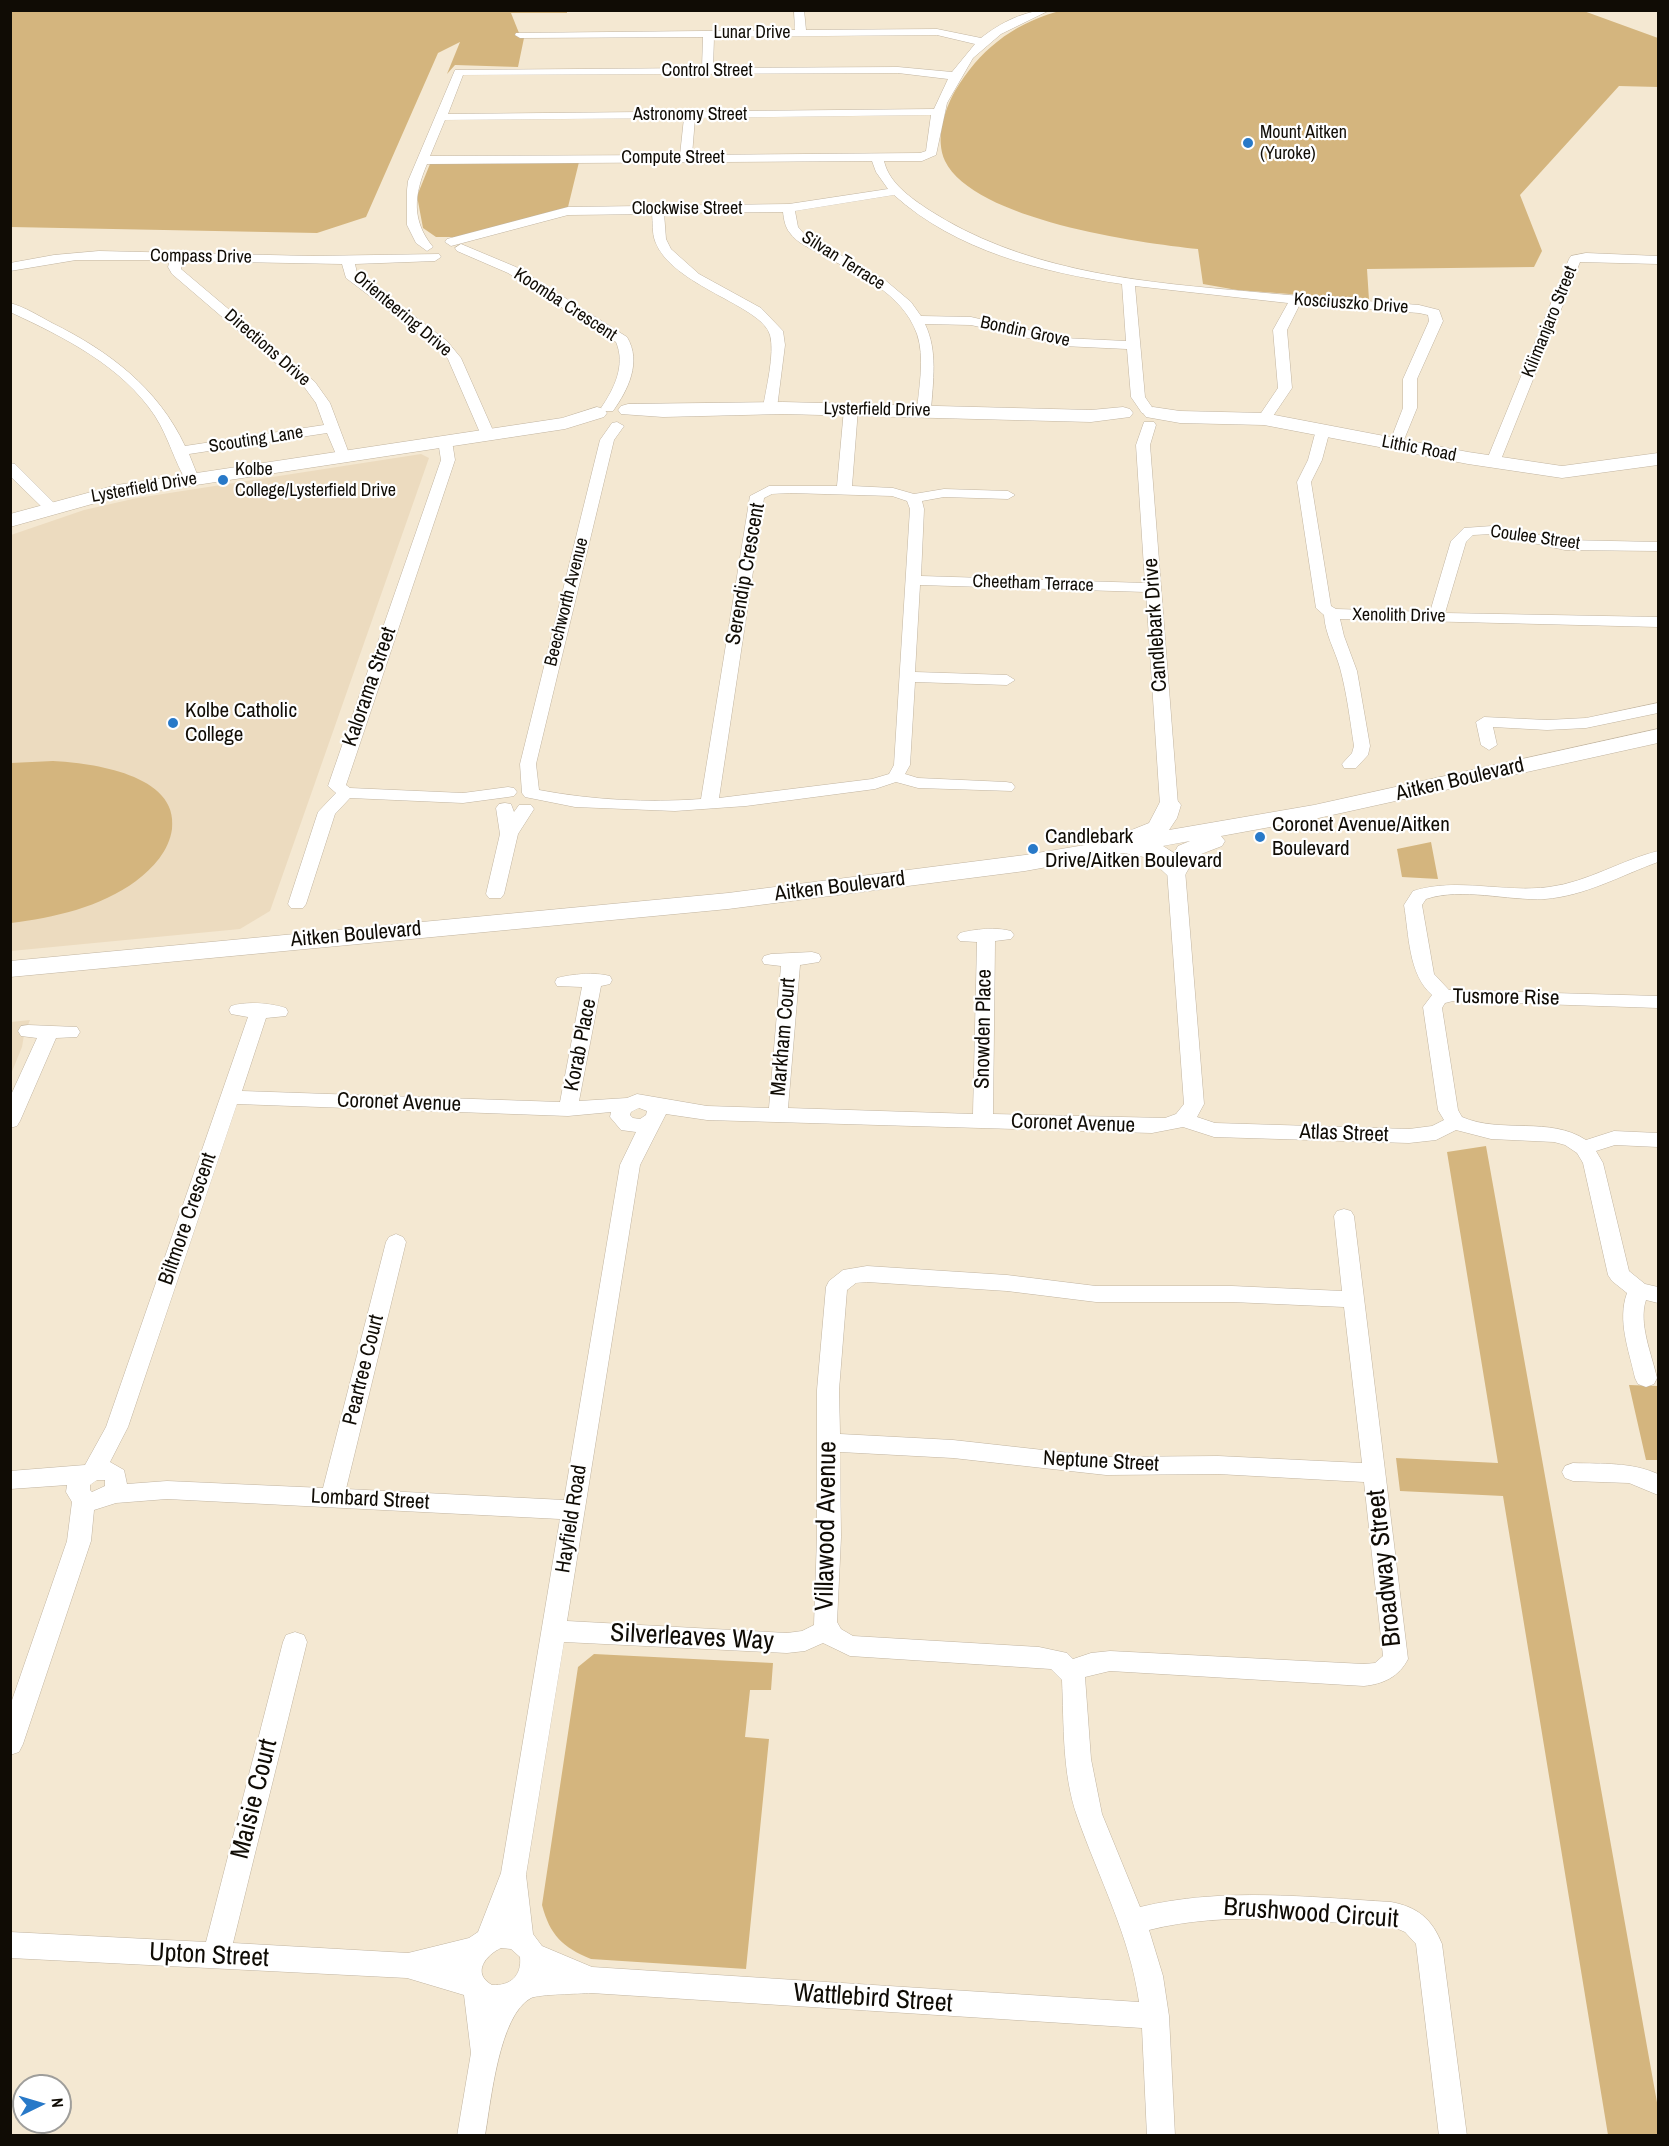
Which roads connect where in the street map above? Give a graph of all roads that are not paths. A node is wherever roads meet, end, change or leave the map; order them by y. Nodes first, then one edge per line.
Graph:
1 (799, 10) edge
2 (1045, 10) edge
3 (801, 32) junction
4 (709, 33) junction
5 (520, 35) dead end
6 (982, 42) junction
7 (707, 71) junction
8 (955, 76) junction
9 (938, 112) junction
10 (690, 115) junction
11 (442, 117) junction
12 (876, 157) junction
13 (686, 158) junction
14 (424, 160) junction
15 (896, 191) junction
16 (789, 208) junction
17 (658, 209) junction
18 (417, 232) junction
19 (445, 250) junction
20 (178, 256) junction
21 (349, 259) junction
22 (1659, 260) edge
23 (10, 267) edge
24 (1128, 282) junction
25 (1296, 300) junction
26 (10, 307) edge
27 (917, 320) junction
28 (1133, 345) junction
29 (770, 408) junction
30 (851, 409) junction
31 (924, 411) junction
32 (1139, 416) junction
33 (612, 417) junction
34 (1264, 419) junction
35 (333, 428) junction
36 (1323, 430) junction
37 (488, 435) junction
38 (439, 442) junction
39 (1396, 444) junction
40 (179, 451) junction
41 (343, 456) junction
42 (1659, 459) edge
43 (1493, 462) junction
44 (10, 467) edge
45 (192, 479) junction
46 (844, 491) junction
47 (1008, 495) dead end
48 (914, 498) junction
49 (51, 508) junction
50 (10, 521) edge
51 (1659, 547) edge
52 (912, 580) junction
53 (1154, 588) junction
54 (1332, 613) junction
55 (1436, 617) junction
56 (1659, 622) edge
57 (908, 677) junction
58 (1007, 680) dead end
59 (1659, 708) edge
60 (1659, 736) edge
61 (1489, 745) dead end
62 (528, 764) junction
63 (1350, 764) dead end
64 (895, 777) junction
65 (1006, 787) dead end
66 (346, 793) junction
67 (507, 799) junction
68 (529, 801) junction
69 (709, 804) junction
70 (1169, 805) junction
71 (1314, 812) junction
72 (1220, 830) junction
73 (509, 834) junction
74 (1114, 849) junction
75 (1659, 856) edge
76 (1176, 870) junction
77 (953, 873) junction
78 (495, 894) dead end
79 (297, 904) dead end
80 (1005, 934) dead end
81 (986, 936) junction
82 (966, 937) dead end
83 (812, 957) dead end
84 (791, 958) junction
85 (771, 960) dead end
86 (10, 969) edge
87 (564, 982) dead end
88 (1445, 996) junction
89 (1659, 1002) edge
90 (238, 1010) dead end
91 (28, 1030) dead end
92 (49, 1031) junction
93 (70, 1032) dead end
94 (229, 1097) junction
95 (568, 1109) junction
96 (778, 1115) junction
97 (624, 1116) junction
98 (1187, 1116) junction
99 (652, 1117) junction
100 (10, 1121) edge
101 (983, 1121) junction
102 (1455, 1122) junction
103 (1659, 1140) edge
104 (1586, 1147) junction
105 (630, 1165) junction
106 (1344, 1216) dead end
107 (396, 1242) dead end
108 (1649, 1293) edge
109 (1355, 1300) junction
110 (1646, 1378) dead end
111 (828, 1442) junction
112 (1573, 1472) dead end
113 (1375, 1473) junction
114 (18, 1481) edge
115 (98, 1486) junction
116 (1659, 1486) edge
117 (332, 1498) junction
118 (573, 1510) junction
119 (827, 1630) junction
120 (554, 1631) junction
121 (295, 1642) dead end
122 (1070, 1672) junction
123 (18, 1702) edge
124 (10, 1744) edge
125 (514, 1873) junction
126 (1133, 1921) junction
127 (481, 1944) junction
128 (10, 1945) edge
129 (526, 1947) junction
130 (216, 1956) junction
131 (407, 1965) junction
132 (591, 1980) junction
133 (474, 1988) junction
134 (518, 1991) junction
135 (1155, 2016) junction
136 (485, 2053) junction
137 (471, 2136) edge
138 (1161, 2136) edge
139 (1453, 2136) edge

1 - 3 street
2 - 6 street
3 - 4 street, Lunar Drive
3 - 6 street, Lunar Drive
4 - 5 street, Lunar Drive
4 - 7 street
6 - 8 street
7 - 8 street, Control Street
7 - 11 street, Control Street
8 - 9 street
9 - 10 street, Astronomy Street
9 - 12 street, Compute Street
10 - 11 street, Astronomy Street
10 - 13 street
11 - 14 street
12 - 13 street, Compute Street
12 - 15 street, Kosciuszko Drive
13 - 14 street, Compute Street
14 - 18 street
15 - 16 street, Clockwise Street
15 - 24 street, Kosciuszko Drive
16 - 17 street, Clockwise Street
16 - 27 street, Silvan Terrace
17 - 19 street, Clockwise Street
17 - 29 street
18 - 19 street
18 - 19 street
19 - 21 street, Compass Drive
19 - 33 street, Koomba Crescent
20 - 21 street, Compass Drive
20 - 23 street, Compass Drive
20 - 35 street, Directions Drive
21 - 37 street, Orienteering Drive
22 - 43 street, Kilimanjaro Street
24 - 25 street, Kosciuszko Drive
24 - 28 street, Candlebark Drive
25 - 34 street
25 - 39 street, Kosciuszko Drive
26 - 40 street
27 - 28 street, Bondin Grove
27 - 31 street, Silvan Terrace
28 - 32 street, Candlebark Drive
29 - 30 main road, Lysterfield Drive
29 - 33 main road, Lysterfield Drive
30 - 31 main road, Lysterfield Drive
30 - 46 street
31 - 32 main road, Lysterfield Drive
32 - 34 main road, Lithic Road
32 - 53 street, Candlebark Drive
33 - 37 main road, Lysterfield Drive
33 - 62 street, Beechworth Avenue
34 - 36 main road, Lithic Road
35 - 40 street, Scouting Lane
35 - 41 street, Directions Drive
36 - 39 main road, Lithic Road
36 - 54 street, Xenolith Drive
37 - 38 main road, Lysterfield Drive
38 - 41 main road, Lysterfield Drive
38 - 66 street, Kalorama Street
39 - 43 main road, Lithic Road
40 - 45 street
41 - 45 main road, Lysterfield Drive
42 - 43 main road, Lithic Road
44 - 49 street
45 - 49 main road, Lysterfield Drive
46 - 48 street, Serendip Crescent
46 - 69 street, Serendip Crescent
47 - 48 street
48 - 52 street
49 - 50 main road, Lysterfield Drive
51 - 55 street, Coulee Street
52 - 53 street, Cheetham Terrace
52 - 57 street
53 - 70 street, Candlebark Drive
54 - 55 street, Xenolith Drive
54 - 63 street
55 - 56 street, Xenolith Drive
57 - 58 street
57 - 64 street
59 - 61 street
60 - 71 main road, Aitken Boulevard
62 - 67 street, Beechworth Avenue
62 - 68 street, Beechworth Avenue
64 - 65 street
64 - 69 street
66 - 67 street
66 - 79 street
67 - 68 street
67 - 73 street
68 - 69 street
68 - 73 street
70 - 72 main road
70 - 77 main road
71 - 72 main road, Aitken Boulevard
71 - 76 main road
72 - 74 main road, Aitken Boulevard
73 - 78 street
74 - 76 main road
74 - 77 main road, Aitken Boulevard
75 - 88 street
76 - 98 street
77 - 86 main road, Aitken Boulevard
80 - 81 street
81 - 82 street
81 - 101 street, Snowden Place
83 - 84 street, Markham Court
84 - 85 street, Markham Court
84 - 96 street, Markham Court
87 - 95 street, Korab Place
88 - 89 street, Tusmore Rise
88 - 102 street, Tusmore Rise
90 - 94 street, Biltmore Crescent
91 - 92 street
92 - 93 street
92 - 100 street
94 - 95 street, Coronet Avenue
94 - 115 street, Biltmore Crescent
95 - 97 street, Coronet Avenue
96 - 99 street, Coronet Avenue
96 - 101 street, Coronet Avenue
97 - 99 street, Coronet Avenue
97 - 105 street, Hayfield Road
98 - 101 street, Coronet Avenue
98 - 102 street, Atlas Street
99 - 105 street, Hayfield Road
102 - 104 street
103 - 104 street
104 - 108 street
105 - 118 street, Hayfield Road
106 - 109 street, Broadway Street
107 - 117 street, Peartree Court
108 - 110 street
109 - 111 street, Villawood Avenue
109 - 113 street, Broadway Street
111 - 113 street, Neptune Street
111 - 119 street, Villawood Avenue
112 - 116 street
113 - 122 street, Broadway Street
114 - 115 street, Lombard Street
115 - 117 street, Lombard Street
115 - 123 street, Biltmore Crescent
117 - 118 street, Lombard Street
118 - 120 street, Hayfield Road
119 - 120 street, Silverleaves Way
119 - 122 street, Villawood Avenue
120 - 125 street, Hayfield Road
121 - 130 street, Maisie Court
122 - 126 street
123 - 124 street, Biltmore Crescent
125 - 127 street, Hayfield Road
125 - 129 street, Hayfield Road
126 - 135 street
126 - 139 street, Brushwood Circuit
127 - 129 street
127 - 131 street, Upton Street
127 - 133 street
128 - 130 street, Upton Street
129 - 132 street, Wattlebird Street
129 - 134 street
130 - 131 street, Upton Street
131 - 133 street, Upton Street
132 - 134 street, Wattlebird Street
132 - 135 street, Wattlebird Street
133 - 134 street
133 - 136 street
134 - 136 street
135 - 138 street
136 - 137 street

